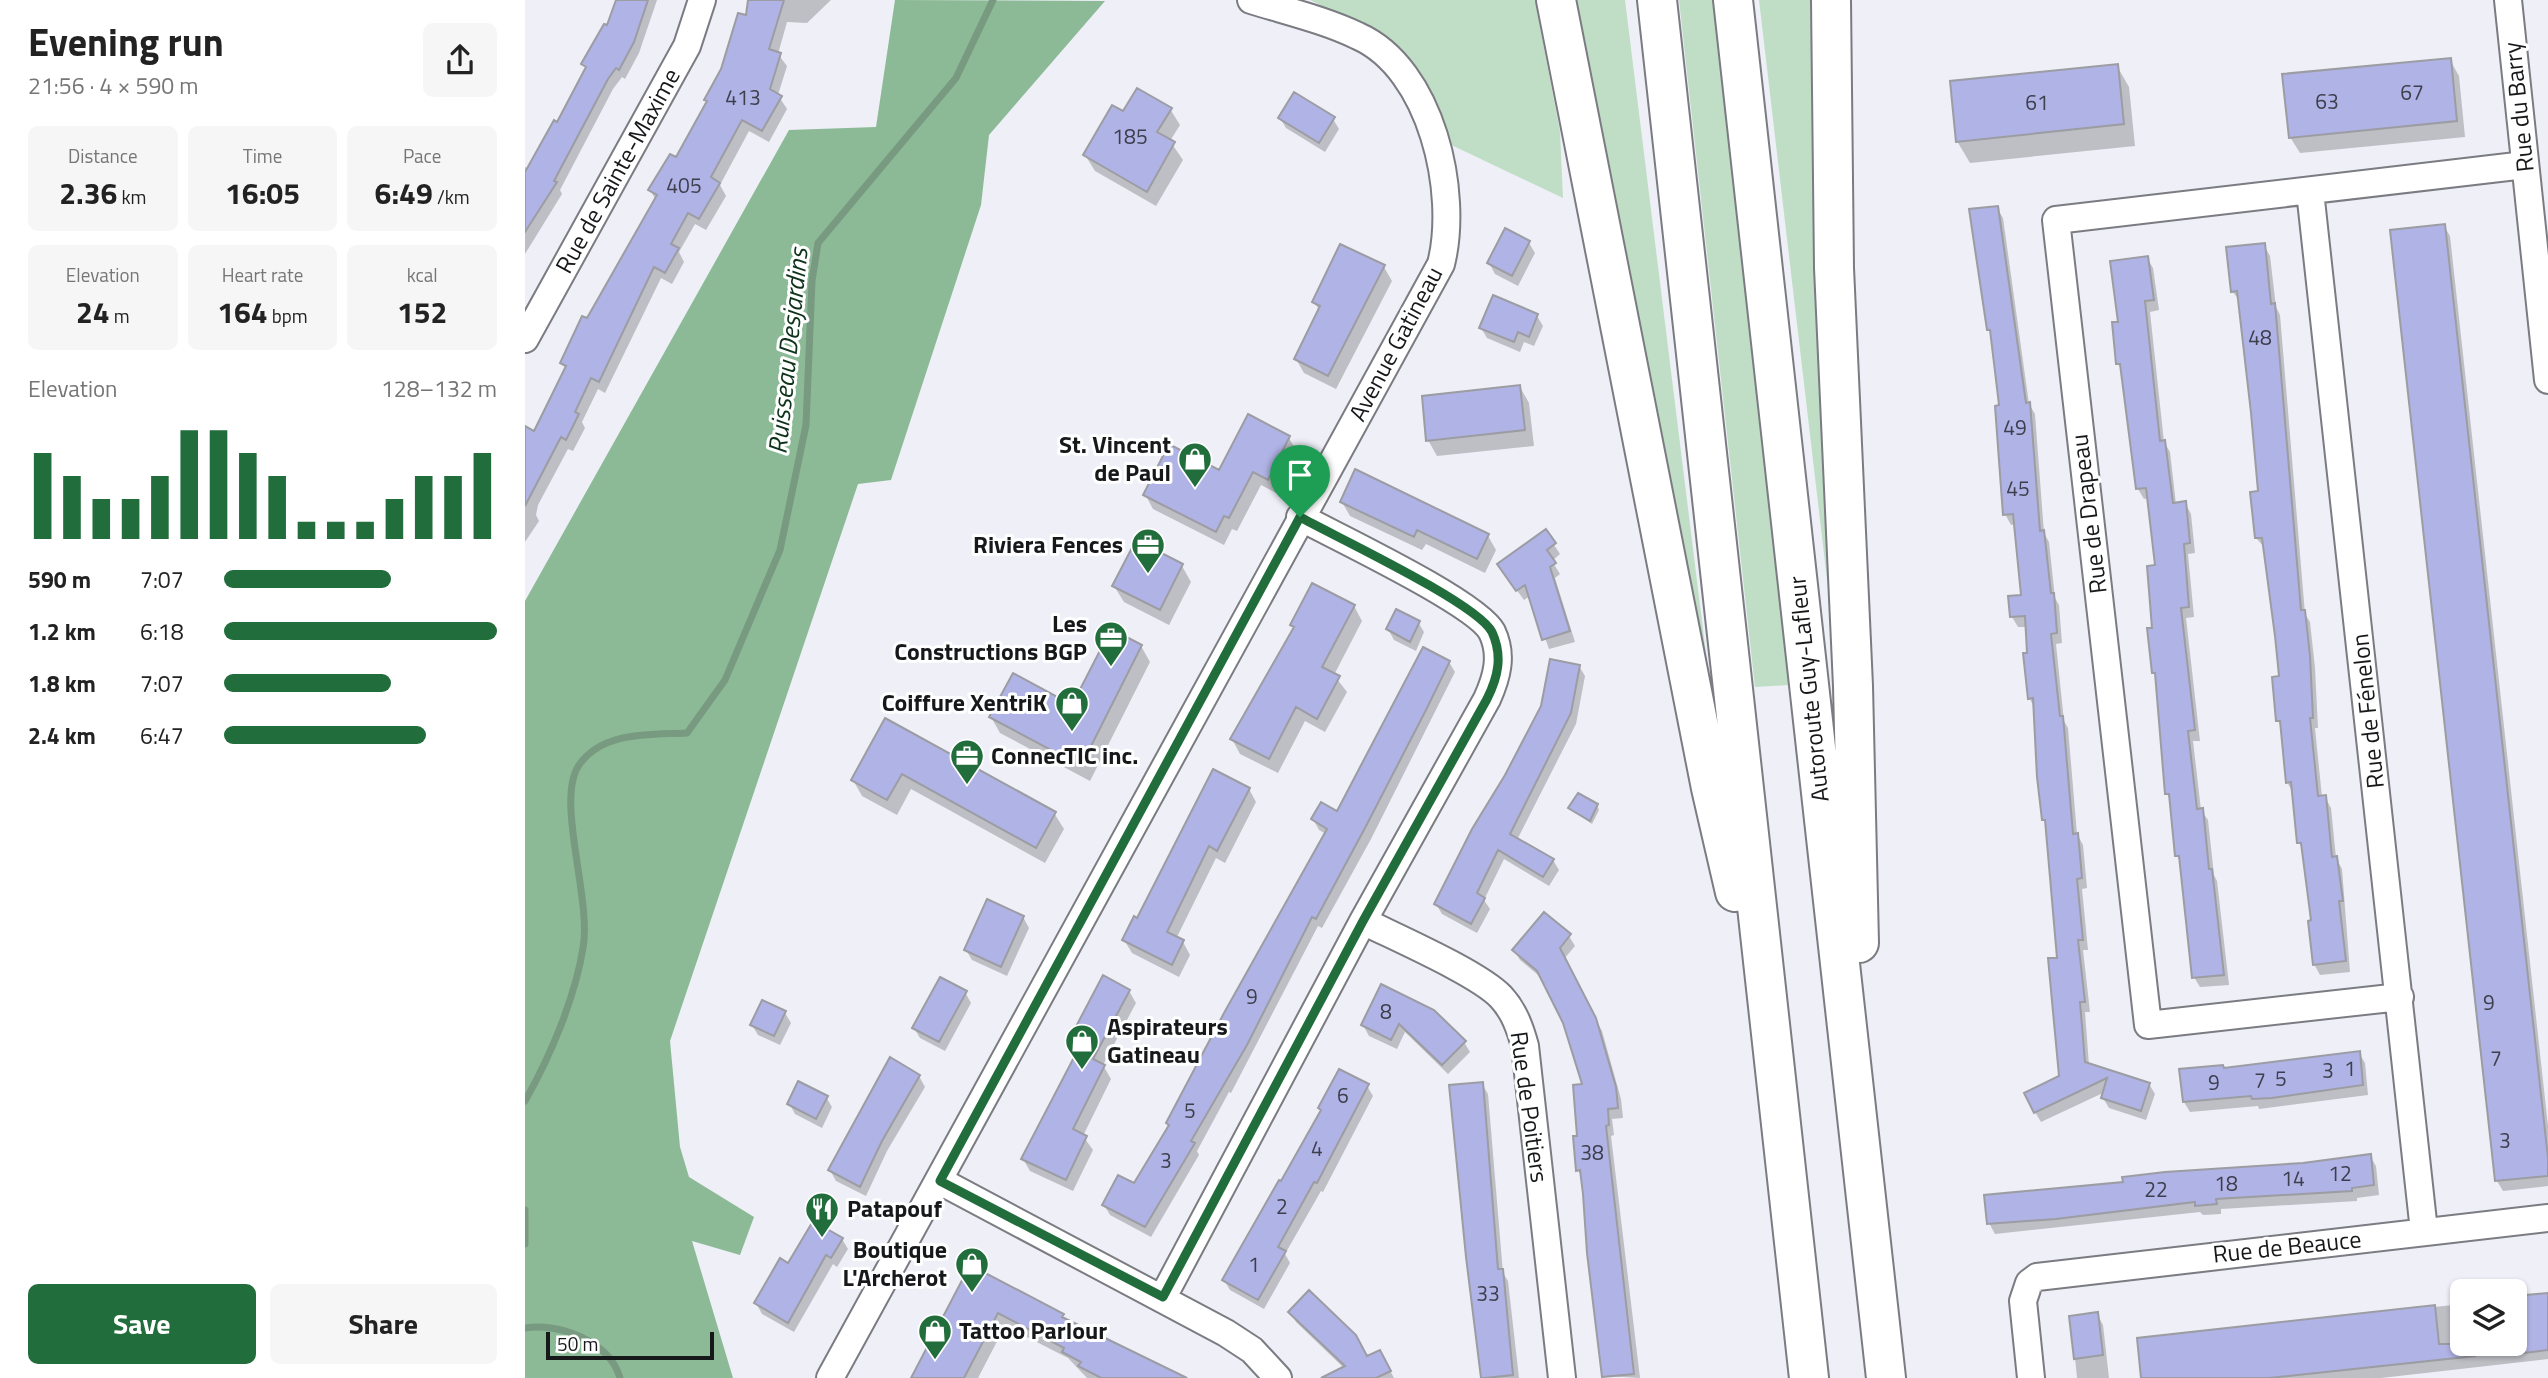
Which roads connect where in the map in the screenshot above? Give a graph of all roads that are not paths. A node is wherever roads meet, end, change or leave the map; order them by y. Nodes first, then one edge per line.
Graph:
1 (702, 0) edge
2 (1251, 0) edge
3 (1556, 0) edge
4 (1657, 0) edge
5 (1733, 0) edge
6 (2508, 0) edge
7 (1832, 3) edge
8 (2525, 165) junction
9 (2310, 191) junction
10 (525, 339) edge
11 (2546, 348) edge
12 (2548, 380) edge
13 (1300, 517) junction
14 (1363, 921) junction
15 (2400, 997) junction
16 (1776, 1071) junction
17 (940, 1181) junction
18 (1866, 1201) junction
19 (2548, 1218) edge
20 (2424, 1231) junction
21 (1163, 1297) junction
22 (830, 1378) edge
23 (1278, 1378) edge
24 (1562, 1378) edge
25 (1809, 1378) edge
26 (1886, 1378) edge
27 (2031, 1378) edge

1 - 10 street, Rue de Sainte-Maxime
2 - 13 street, Avenue Gatineau
3 - 16 highway
4 - 16 highway
5 - 18 highway, Autoroute Guy-Lafleur
6 - 8 street, Rue du Barry
7 - 18 highway
8 - 9 street, Rue de Drapeau
8 - 11 street, Rue du Barry
9 - 15 street, Rue de Fénelon
9 - 15 street, Rue de Drapeau
11 - 12 street, Rue du Barry
13 - 14 street
13 - 17 street, Avenue Gatineau
14 - 21 street
14 - 24 street, Rue de Poitiers
15 - 20 street, Rue de Fénelon
16 - 25 highway
17 - 21 street
17 - 22 street, Avenue Gatineau
18 - 26 highway, Autoroute Guy-Lafleur
19 - 20 street, Rue de Beauce
20 - 27 street, Rue de Beauce
21 - 23 street

